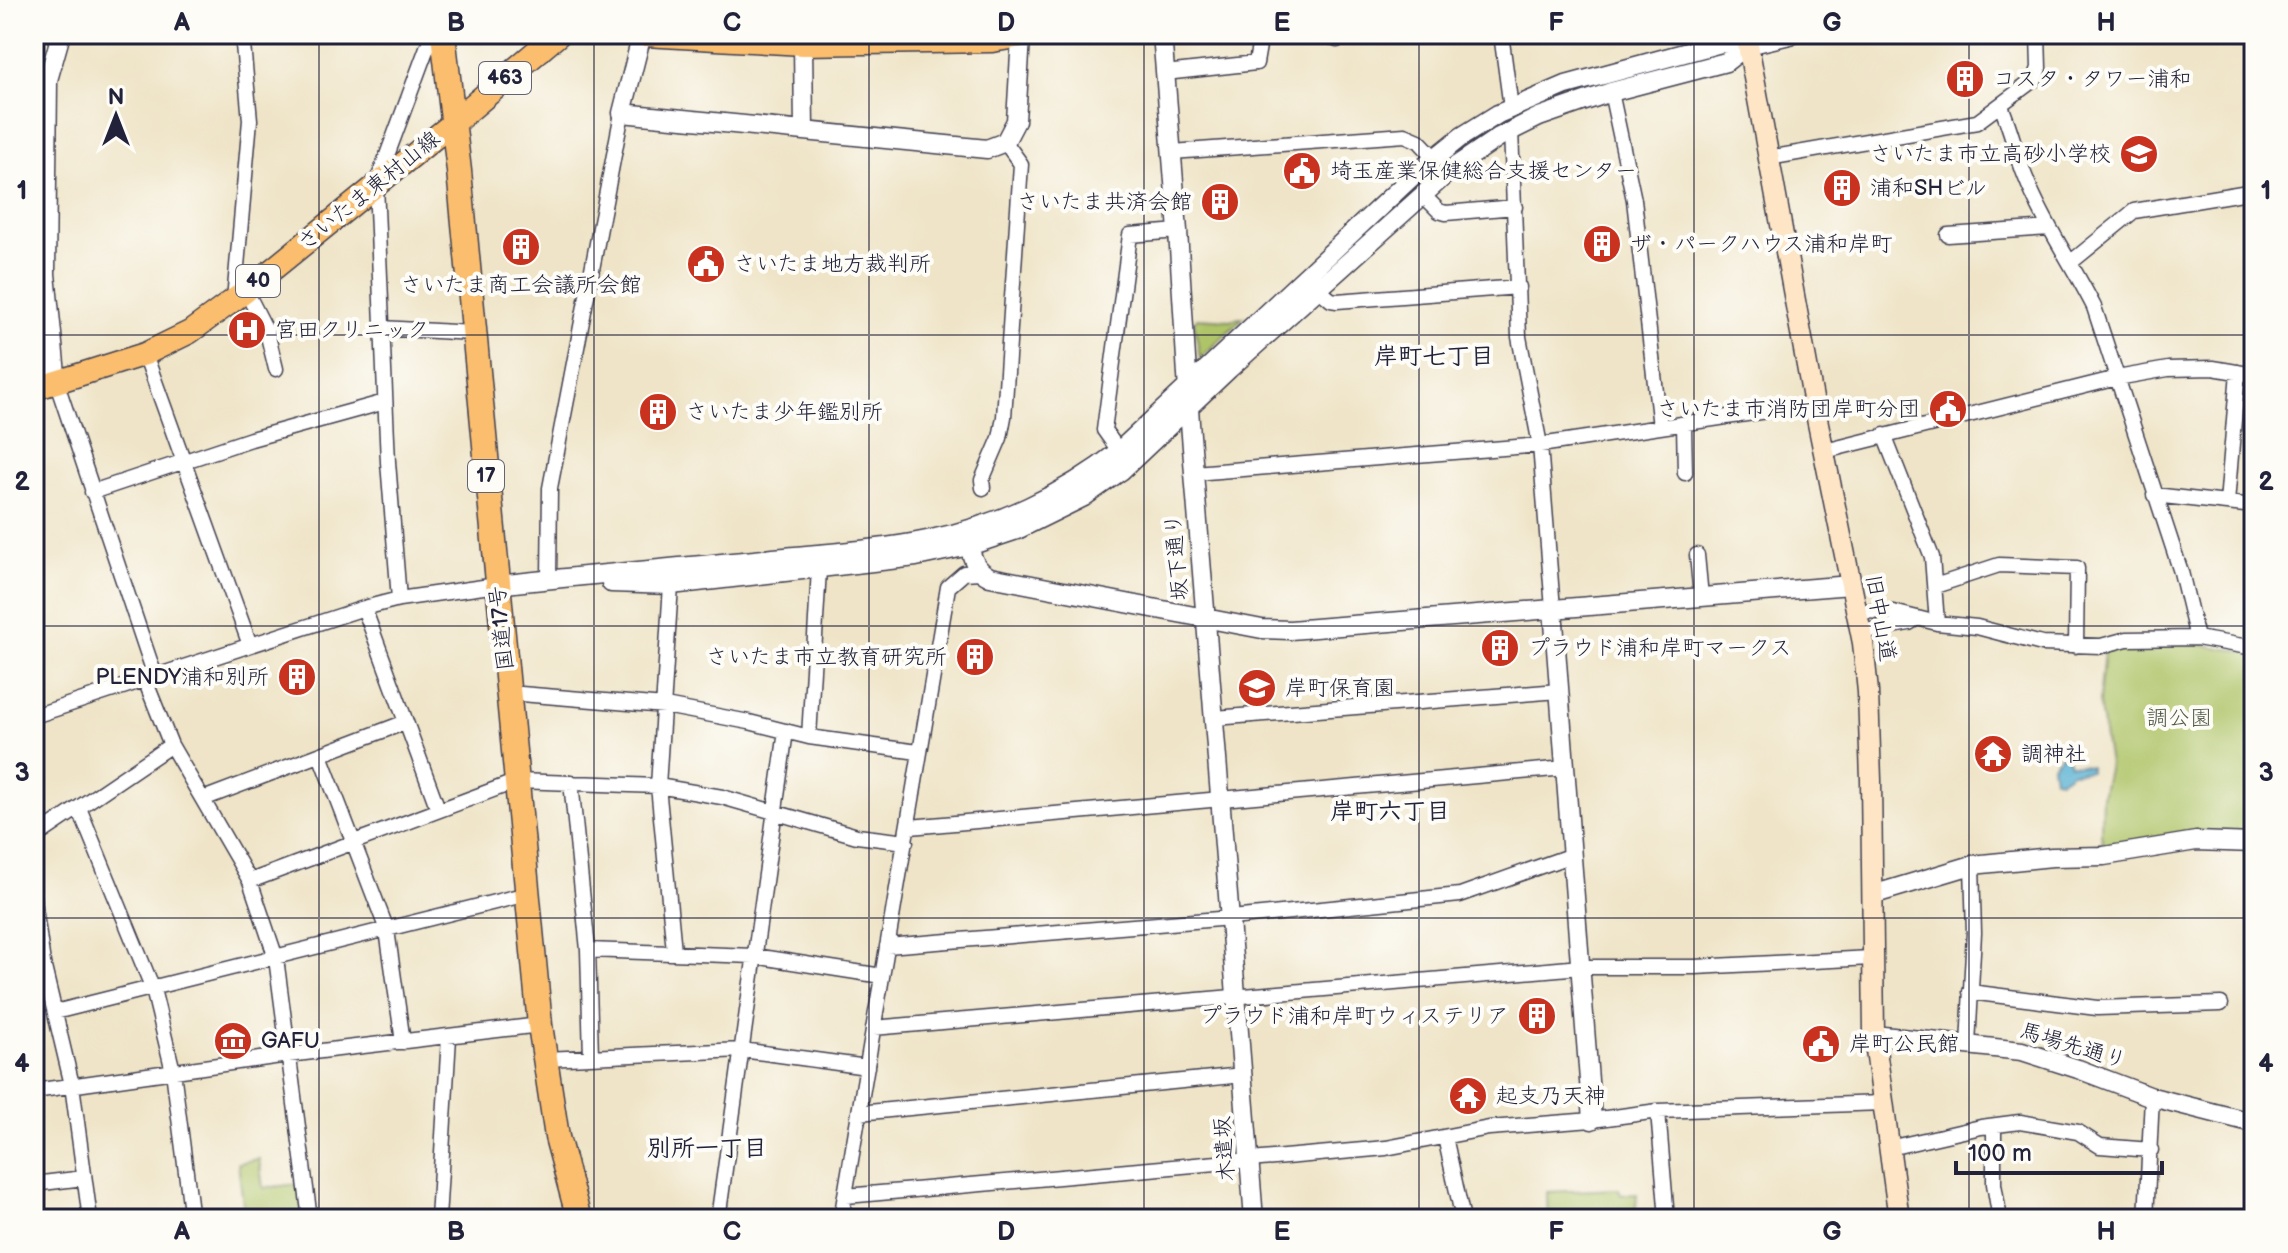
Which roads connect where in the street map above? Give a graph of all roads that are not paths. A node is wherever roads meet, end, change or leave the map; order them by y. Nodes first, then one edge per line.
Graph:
1 (61, 34) edge
2 (242, 34) edge
3 (432, 34) edge
4 (443, 34) edge
5 (558, 34) edge
6 (644, 34) edge
7 (1162, 34) edge
8 (1261, 34) edge
9 (1326, 34) edge
10 (1348, 34) edge
11 (1501, 34) edge
12 (1794, 34) edge
13 (2038, 34) edge
14 (1024, 35) edge
15 (1747, 40) edge
16 (803, 43) junction
17 (1165, 73) junction
18 (1611, 92) junction
19 (2001, 106) junction
20 (1511, 108) junction
21 (622, 113) junction
22 (453, 123) junction
23 (1511, 130) junction
24 (804, 131) junction
25 (1005, 142) junction
26 (1172, 152) junction
27 (1435, 158) junction
28 (1768, 158) junction
29 (376, 185) junction
30 (2254, 191) edge
31 (1423, 195) junction
32 (1515, 207) junction
33 (2050, 228) junction
34 (1178, 231) junction
35 (1948, 235) dead end
36 (2070, 263) junction
37 (1519, 287) junction
38 (1318, 289) junction
39 (240, 296) junction
40 (381, 328) junction
41 (473, 333) junction
42 (145, 354) junction
43 (276, 369) dead end
44 (2238, 372) junction
45 (2254, 375) edge
46 (2117, 378) junction
47 (57, 384) junction
48 (34, 389) edge
49 (1188, 398) junction
50 (385, 402) junction
51 (1814, 404) junction
52 (1684, 424) junction
53 (1660, 427) junction
54 (1884, 435) junction
55 (1540, 445) junction
56 (1119, 451) junction
57 (1825, 451) junction
58 (183, 462) junction
59 (1194, 473) junction
60 (1685, 473) dead end
61 (983, 488) dead end
62 (92, 492) junction
63 (2154, 495) junction
64 (2227, 503) junction
65 (2254, 506) edge
66 (969, 546) junction
67 (1697, 555) dead end
68 (819, 569) junction
69 (980, 572) junction
70 (549, 579) junction
71 (497, 585) junction
72 (671, 585) junction
73 (1851, 585) junction
74 (1935, 586) junction
75 (1701, 597) junction
76 (399, 599) junction
77 (364, 608) junction
78 (1553, 609) junction
79 (1857, 611) junction
80 (1207, 618) junction
81 (1917, 618) junction
82 (1937, 623) junction
83 (1861, 632) junction
84 (2197, 638) junction
85 (250, 645) junction
86 (2076, 646) junction
87 (2254, 648) edge
88 (150, 678) junction
89 (1559, 691) junction
90 (509, 693) junction
91 (665, 706) junction
92 (34, 716) edge
93 (1215, 718) junction
94 (406, 722) junction
95 (786, 731) junction
96 (809, 737) junction
97 (171, 745) junction
98 (918, 752) junction
99 (320, 755) junction
100 (1566, 768) junction
101 (517, 781) junction
102 (571, 782) junction
103 (658, 786) junction
104 (203, 799) junction
105 (1222, 800) junction
106 (79, 808) junction
107 (438, 809) junction
108 (773, 813) junction
109 (908, 834) junction
110 (34, 838) edge
111 (353, 841) junction
112 (2254, 843) edge
113 (1572, 855) junction
114 (1972, 865) junction
115 (250, 881) junction
116 (527, 894) junction
117 (1872, 895) junction
118 (34, 900) edge
119 (1231, 918) junction
120 (387, 930) junction
121 (887, 946) junction
122 (588, 950) junction
123 (674, 951) junction
124 (754, 956) junction
125 (276, 958) junction
126 (1871, 958) junction
127 (1581, 967) junction
128 (882, 976) junction
129 (153, 989) junction
130 (1970, 992) junction
131 (1237, 995) junction
132 (2221, 1004) dead end
133 (55, 1012) junction
134 (540, 1025) junction
135 (873, 1028) junction
136 (1874, 1035) junction
137 (449, 1037) junction
138 (403, 1042) junction
139 (1968, 1045) junction
140 (742, 1050) junction
141 (288, 1055) junction
142 (591, 1056) junction
143 (545, 1059) junction
144 (867, 1067) junction
145 (173, 1071) junction
146 (1243, 1075) junction
147 (72, 1085) junction
148 (34, 1091) edge
149 (2152, 1097) junction
150 (1883, 1103) junction
151 (1658, 1111) junction
152 (859, 1113) junction
153 (1592, 1120) junction
154 (2254, 1123) edge
155 (1994, 1126) junction
156 (1445, 1137) junction
157 (1889, 1148) junction
158 (2151, 1150) junction
159 (1250, 1160) junction
160 (84, 1178) junction
161 (34, 1184) edge
162 (846, 1196) junction
163 (90, 1219) edge
164 (192, 1219) edge
165 (310, 1219) edge
166 (438, 1219) edge
167 (579, 1219) edge
168 (718, 1219) edge
169 (841, 1219) edge
170 (1254, 1219) edge
171 (1463, 1219) edge
172 (1667, 1219) edge
173 (1899, 1219) edge
174 (2000, 1219) edge
175 (2146, 1219) edge

1 - 47 street
2 - 39 street
3 - 29 street
4 - 22 highway, 国道17号 / 17
5 - 22 highway, 463
6 - 16 highway
6 - 21 street
7 - 17 street, 坂下通り
8 - 17 street
9 - 10 street
11 - 20 street
12 - 15 street
13 - 19 street
14 - 16 highway
14 - 25 street
15 - 18 street
15 - 20 street
15 - 28 main road, 旧中山道
16 - 24 street
17 - 26 street, 坂下通り
18 - 23 street
18 - 53 street
19 - 28 street
19 - 33 street
20 - 27 street
21 - 24 street
21 - 70 street
22 - 29 main road, さいたま東村山線 / 40
22 - 41 highway, 国道17号 / 17
23 - 31 street
23 - 32 street
24 - 25 street
25 - 61 street
26 - 27 street
26 - 34 street, 坂下通り
27 - 49 street
28 - 51 main road, 旧中山道
29 - 39 main road, さいたま東村山線 / 40
29 - 40 street
30 - 36 street
31 - 32 street
31 - 38 street
32 - 37 street
33 - 35 street
33 - 36 street
34 - 49 street, 坂下通り
34 - 56 street
36 - 46 street
37 - 38 street
37 - 55 street
38 - 49 street
39 - 42 main road, さいたま東村山線 / 40
39 - 43 street
40 - 41 street
40 - 50 street
41 - 71 highway, 国道17号 / 17
42 - 47 main road, さいたま東村山線 / 40
42 - 58 street
44 - 45 street
44 - 46 street
44 - 64 street
46 - 54 street
46 - 63 street
47 - 48 main road, さいたま東村山線 / 40
47 - 62 street
49 - 56 street
49 - 59 street, 坂下通り
49 - 66 street
50 - 58 street
50 - 76 street
51 - 52 street
51 - 57 main road, 旧中山道
52 - 53 street
52 - 60 street
53 - 55 street
54 - 57 street
54 - 74 street
55 - 59 street
55 - 78 street
56 - 70 street
57 - 73 main road, 旧中山道
58 - 62 street
58 - 85 street
59 - 80 street, 坂下通り
62 - 88 street
63 - 64 street
63 - 84 street
64 - 65 street
66 - 68 street
66 - 69 street
67 - 75 street
68 - 72 street
68 - 96 street
69 - 80 street
69 - 98 street
70 - 71 street
70 - 72 street
71 - 76 street
71 - 90 highway, 国道17号 / 17
72 - 91 street
73 - 75 street
73 - 79 main road, 旧中山道
74 - 82 street
74 - 86 street
75 - 78 street
76 - 77 street
77 - 85 street
77 - 94 street
78 - 80 street
78 - 89 street
79 - 81 street
79 - 83 main road, 旧中山道
80 - 93 street, 坂下通り
81 - 82 street
81 - 83 street
82 - 86 street
83 - 117 main road, 旧中山道
84 - 86 street
84 - 87 street
85 - 88 street
88 - 92 street
88 - 97 street
89 - 93 street
89 - 100 street
90 - 91 street
90 - 101 highway, 国道17号 / 17
91 - 95 street
91 - 103 street
93 - 105 street, 坂下通り
94 - 99 street
94 - 107 street
95 - 96 street
95 - 108 street
96 - 98 street
97 - 104 street
97 - 106 street
98 - 109 street
99 - 104 street
99 - 111 street
100 - 105 street
100 - 113 street
101 - 102 street
101 - 107 street
101 - 116 highway, 国道17号 / 17
102 - 103 street
102 - 122 street
103 - 108 street
103 - 123 street
104 - 115 street
105 - 109 street
105 - 119 street, 坂下通り
106 - 110 street
106 - 129 street
107 - 111 street
108 - 109 street
108 - 124 street
109 - 121 street
111 - 115 street
111 - 120 street
112 - 114 street
113 - 119 street
113 - 127 street
114 - 117 street
114 - 130 street
115 - 125 street
116 - 120 street
116 - 134 highway, 国道17号 / 17
117 - 126 main road, 旧中山道
118 - 133 street
119 - 121 street
119 - 131 street, 坂下通り
120 - 125 street
120 - 138 street
121 - 128 street
122 - 123 street
122 - 142 street
123 - 124 street
124 - 128 street
124 - 140 street
125 - 129 street
125 - 141 street
126 - 127 street
126 - 136 main road, 旧中山道
127 - 131 street
127 - 153 street
128 - 135 street
129 - 133 street
129 - 145 street
130 - 132 street
130 - 139 street
131 - 135 street
131 - 146 street, 坂下通り
133 - 147 street
134 - 137 street
134 - 143 highway, 国道17号 / 17
135 - 144 street
136 - 139 street, 馬場先通り
136 - 150 main road, 旧中山道
137 - 138 street
137 - 166 street
138 - 141 street
139 - 149 street, 馬場先通り
140 - 142 street
140 - 144 street
140 - 168 street
141 - 145 street
141 - 165 street
142 - 143 street
143 - 167 highway, 国道17号 / 17
144 - 152 street
145 - 147 street
145 - 164 street
146 - 152 street
146 - 159 street, 木遣坂
147 - 148 street
147 - 160 street
149 - 154 street, 馬場先通り
149 - 158 street
150 - 151 street
150 - 157 main road, 旧中山道
151 - 153 street
151 - 172 street
152 - 162 street
153 - 156 street
155 - 157 street
155 - 158 street
155 - 174 street
156 - 159 street
156 - 171 street
157 - 173 main road, 旧中山道
158 - 175 street
159 - 162 street
159 - 170 street, 木遣坂
160 - 161 street
160 - 163 street
162 - 169 street

